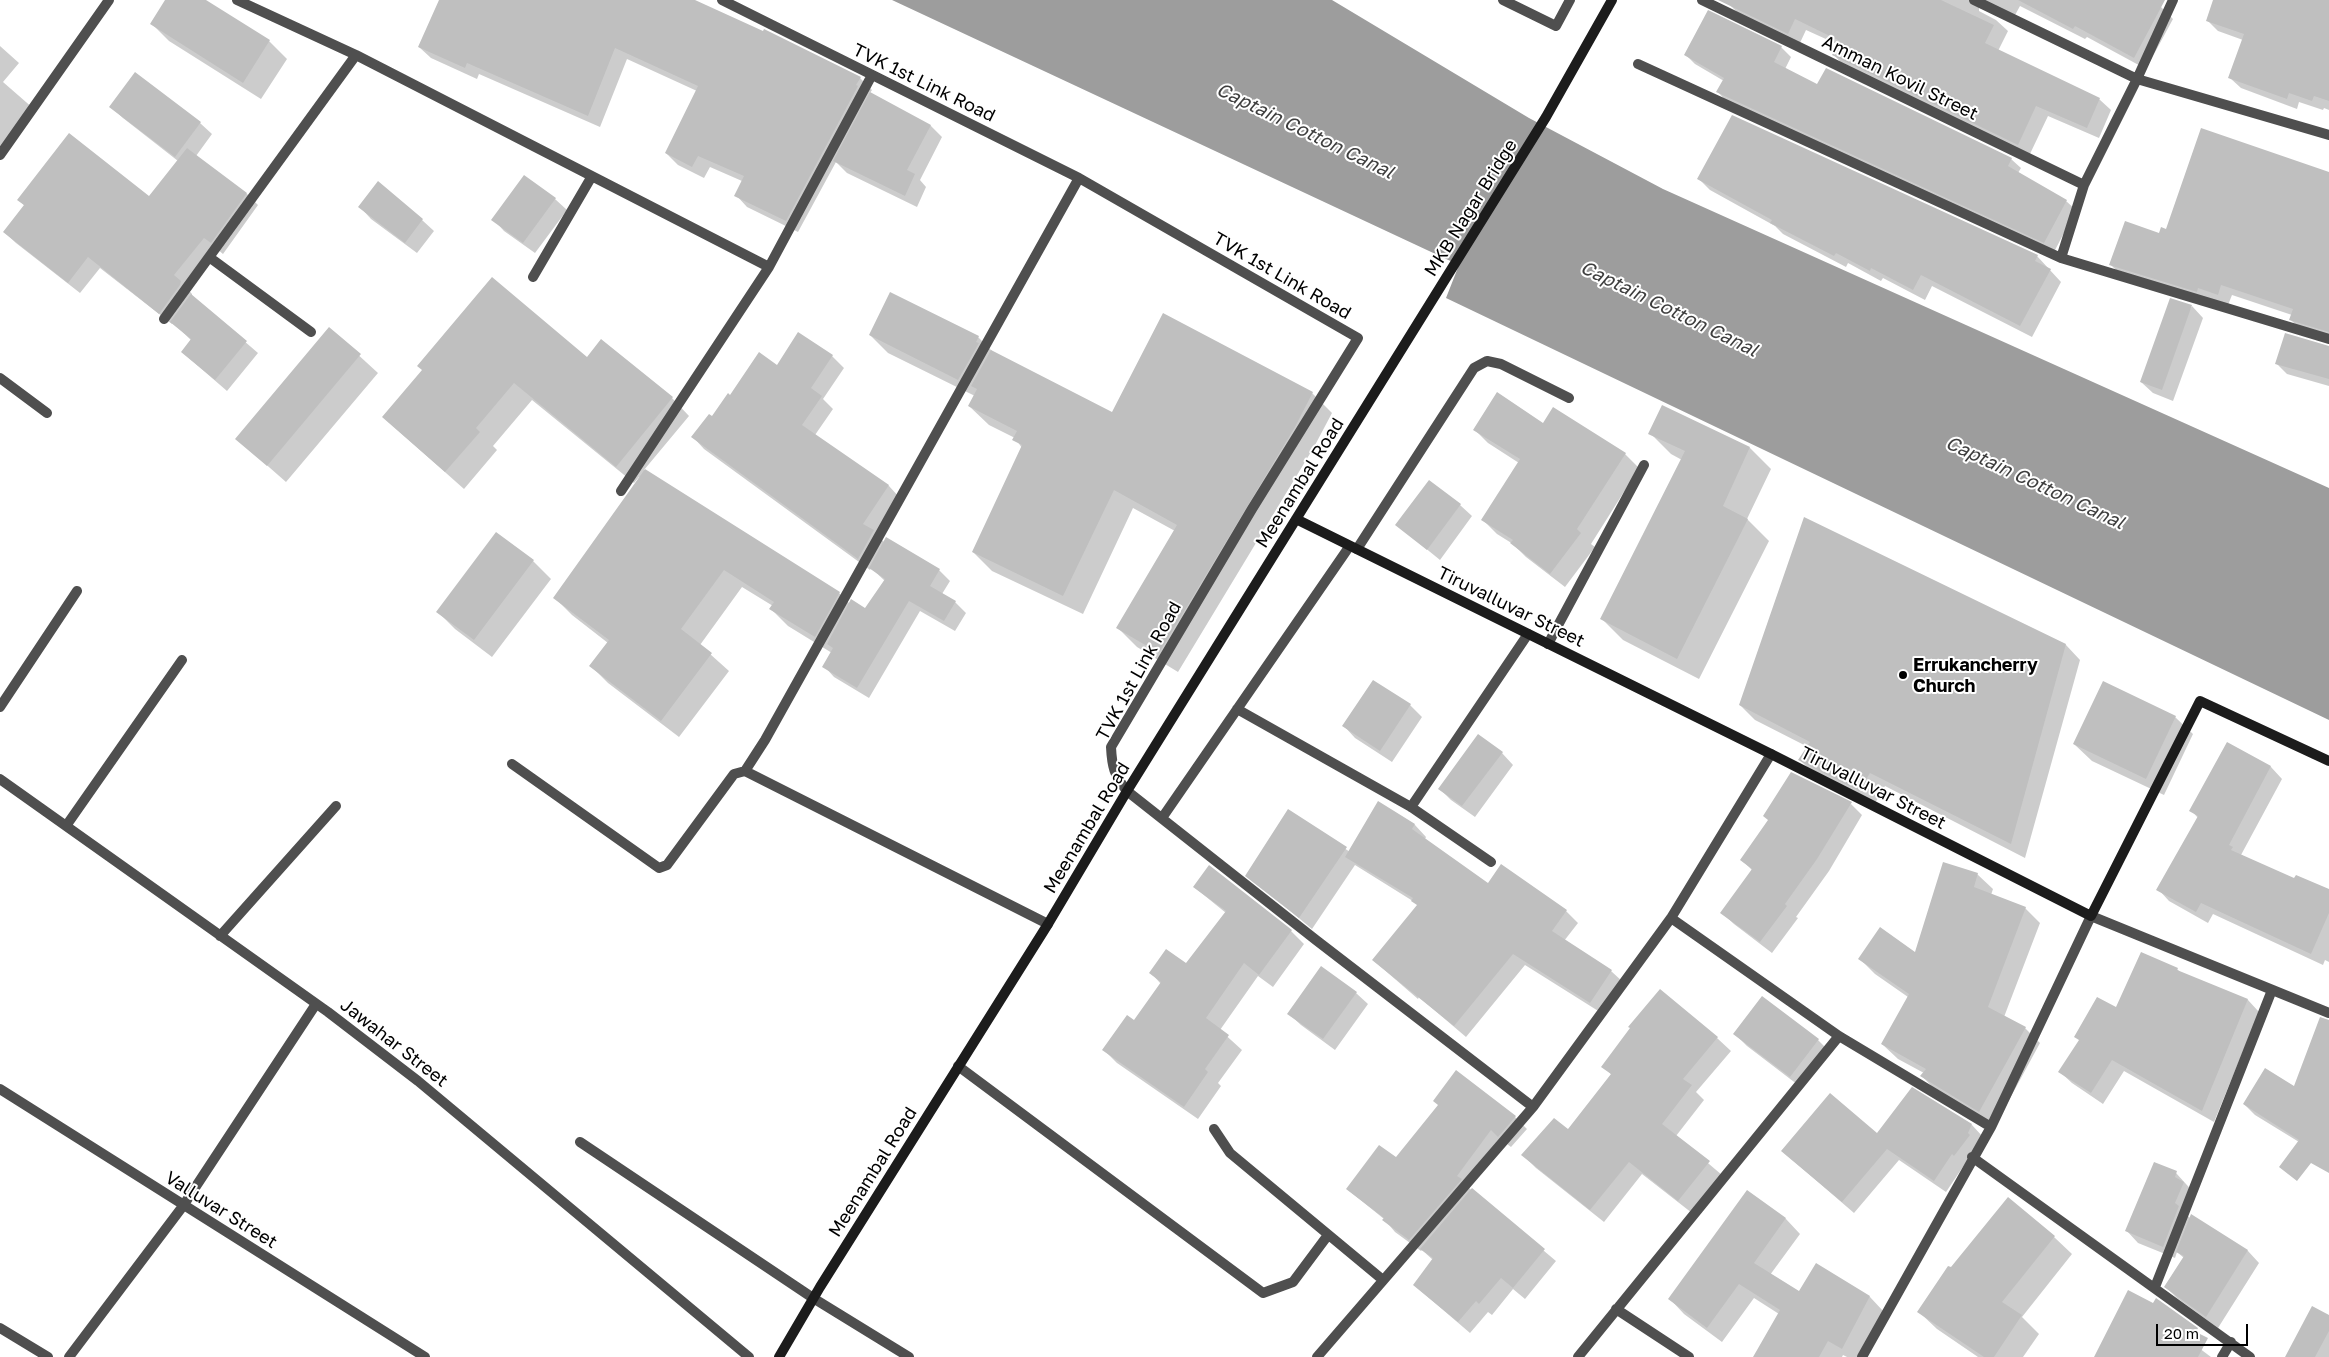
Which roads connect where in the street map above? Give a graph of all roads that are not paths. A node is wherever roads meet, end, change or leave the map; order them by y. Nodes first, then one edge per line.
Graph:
1 (109, 0) edge
2 (237, 0) edge
3 (722, 0) edge
4 (1503, 0) edge
5 (1570, 0) edge
6 (1612, 0) edge
7 (1702, 0) edge
8 (1974, 0) edge
9 (2173, 0) edge
10 (356, 54) junction
11 (1638, 64) dead end
12 (872, 76) junction
13 (2137, 79) junction
14 (2329, 135) edge
15 (0, 155) edge
16 (592, 176) junction
17 (1079, 178) junction
18 (2084, 185) junction
19 (209, 257) junction
20 (2061, 258) junction
21 (769, 267) junction
22 (533, 277) dead end
23 (1423, 317) joint
24 (164, 319) dead end
25 (310, 332) dead end
26 (2329, 339) edge
27 (0, 378) edge
28 (1569, 398) dead end
29 (47, 413) dead end
30 (1644, 465) dead end
31 (621, 491) dead end
32 (1296, 519) junction
33 (1353, 548) junction
34 (77, 591) dead end
35 (1528, 634) junction
36 (1548, 644) junction
37 (182, 660) dead end
38 (0, 706) edge
39 (1238, 709) junction
40 (1770, 754) junction
41 (2329, 761) edge
42 (512, 764) dead end
43 (745, 771) junction
44 (0, 779) edge
45 (1127, 791) junction
46 (336, 806) dead end
47 (1411, 807) junction
48 (1162, 818) junction
49 (66, 826) junction
50 (1492, 862) dead end
51 (2091, 916) junction
52 (1671, 918) junction
53 (1048, 924) junction
54 (220, 936) junction
55 (2272, 990) junction
56 (316, 1004) junction
57 (2329, 1013) edge
58 (1839, 1036) junction
59 (958, 1066) junction
60 (0, 1090) edge
61 (1533, 1107) junction
62 (1991, 1127) junction
63 (1214, 1130) dead end
64 (580, 1142) dead end
65 (1972, 1157) junction
66 (183, 1206) junction
67 (1328, 1235) junction
68 (1383, 1280) junction
69 (2155, 1287) junction
70 (813, 1298) junction
71 (1616, 1309) junction
72 (0, 1328) edge
73 (2231, 1342) junction
74 (48, 1357) edge
75 (69, 1357) edge
76 (425, 1357) edge
77 (749, 1357) edge
78 (779, 1357) edge
79 (909, 1357) edge
80 (1317, 1357) edge
81 (1578, 1357) edge
82 (1689, 1357) edge
83 (1862, 1357) edge
84 (2222, 1357) edge
85 (2250, 1357) edge

1 - 15 street
2 - 10 street
3 - 12 street, TVK 1st Link Road
4 - 5 street
6 - 23 main road, MKB Nagar Bridge
7 - 18 street, Amman Kovil Street
8 - 13 street
9 - 13 street
10 - 16 street
10 - 19 street
11 - 20 street
12 - 17 street, TVK 1st Link Road
12 - 21 street
13 - 14 street
13 - 18 street
16 - 21 street
16 - 22 street
17 - 43 street
17 - 45 street, TVK 1st Link Road
18 - 20 street
19 - 24 street
19 - 25 street
20 - 26 street
21 - 31 street
23 - 32 main road, Meenambal Road
27 - 29 street
28 - 33 street
30 - 36 street
32 - 33 main road, Tiruvalluvar Street
32 - 45 main road, Meenambal Road
33 - 35 main road, Tiruvalluvar Street
33 - 39 street
34 - 38 street
35 - 36 main road, Tiruvalluvar Street
35 - 47 street
36 - 40 main road, Tiruvalluvar Street
37 - 49 street
39 - 47 street
39 - 48 street
40 - 51 main road, Tiruvalluvar Street
40 - 52 street
41 - 51 main road
42 - 43 street
43 - 53 street
44 - 49 street, Jawahar Street
45 - 48 street
45 - 53 main road, Meenambal Road
46 - 54 street
47 - 50 street
48 - 61 street
49 - 54 street, Jawahar Street
51 - 55 street
51 - 62 street
52 - 58 street
52 - 61 street
53 - 59 main road, Meenambal Road
54 - 56 street, Jawahar Street
55 - 57 street
55 - 69 street
56 - 66 street
56 - 77 street, Jawahar Street
58 - 62 street
58 - 71 street
59 - 67 street
59 - 70 main road, Meenambal Road
60 - 66 street, Valluvar Street
61 - 68 street
62 - 65 street
63 - 67 street
64 - 70 street
65 - 69 street
65 - 83 street
66 - 75 street
66 - 76 street, Valluvar Street
67 - 68 street
68 - 80 street
69 - 73 street
70 - 78 main road, Meenambal Road
70 - 79 street
71 - 81 street
71 - 82 street
72 - 74 street
73 - 84 street
73 - 85 street

